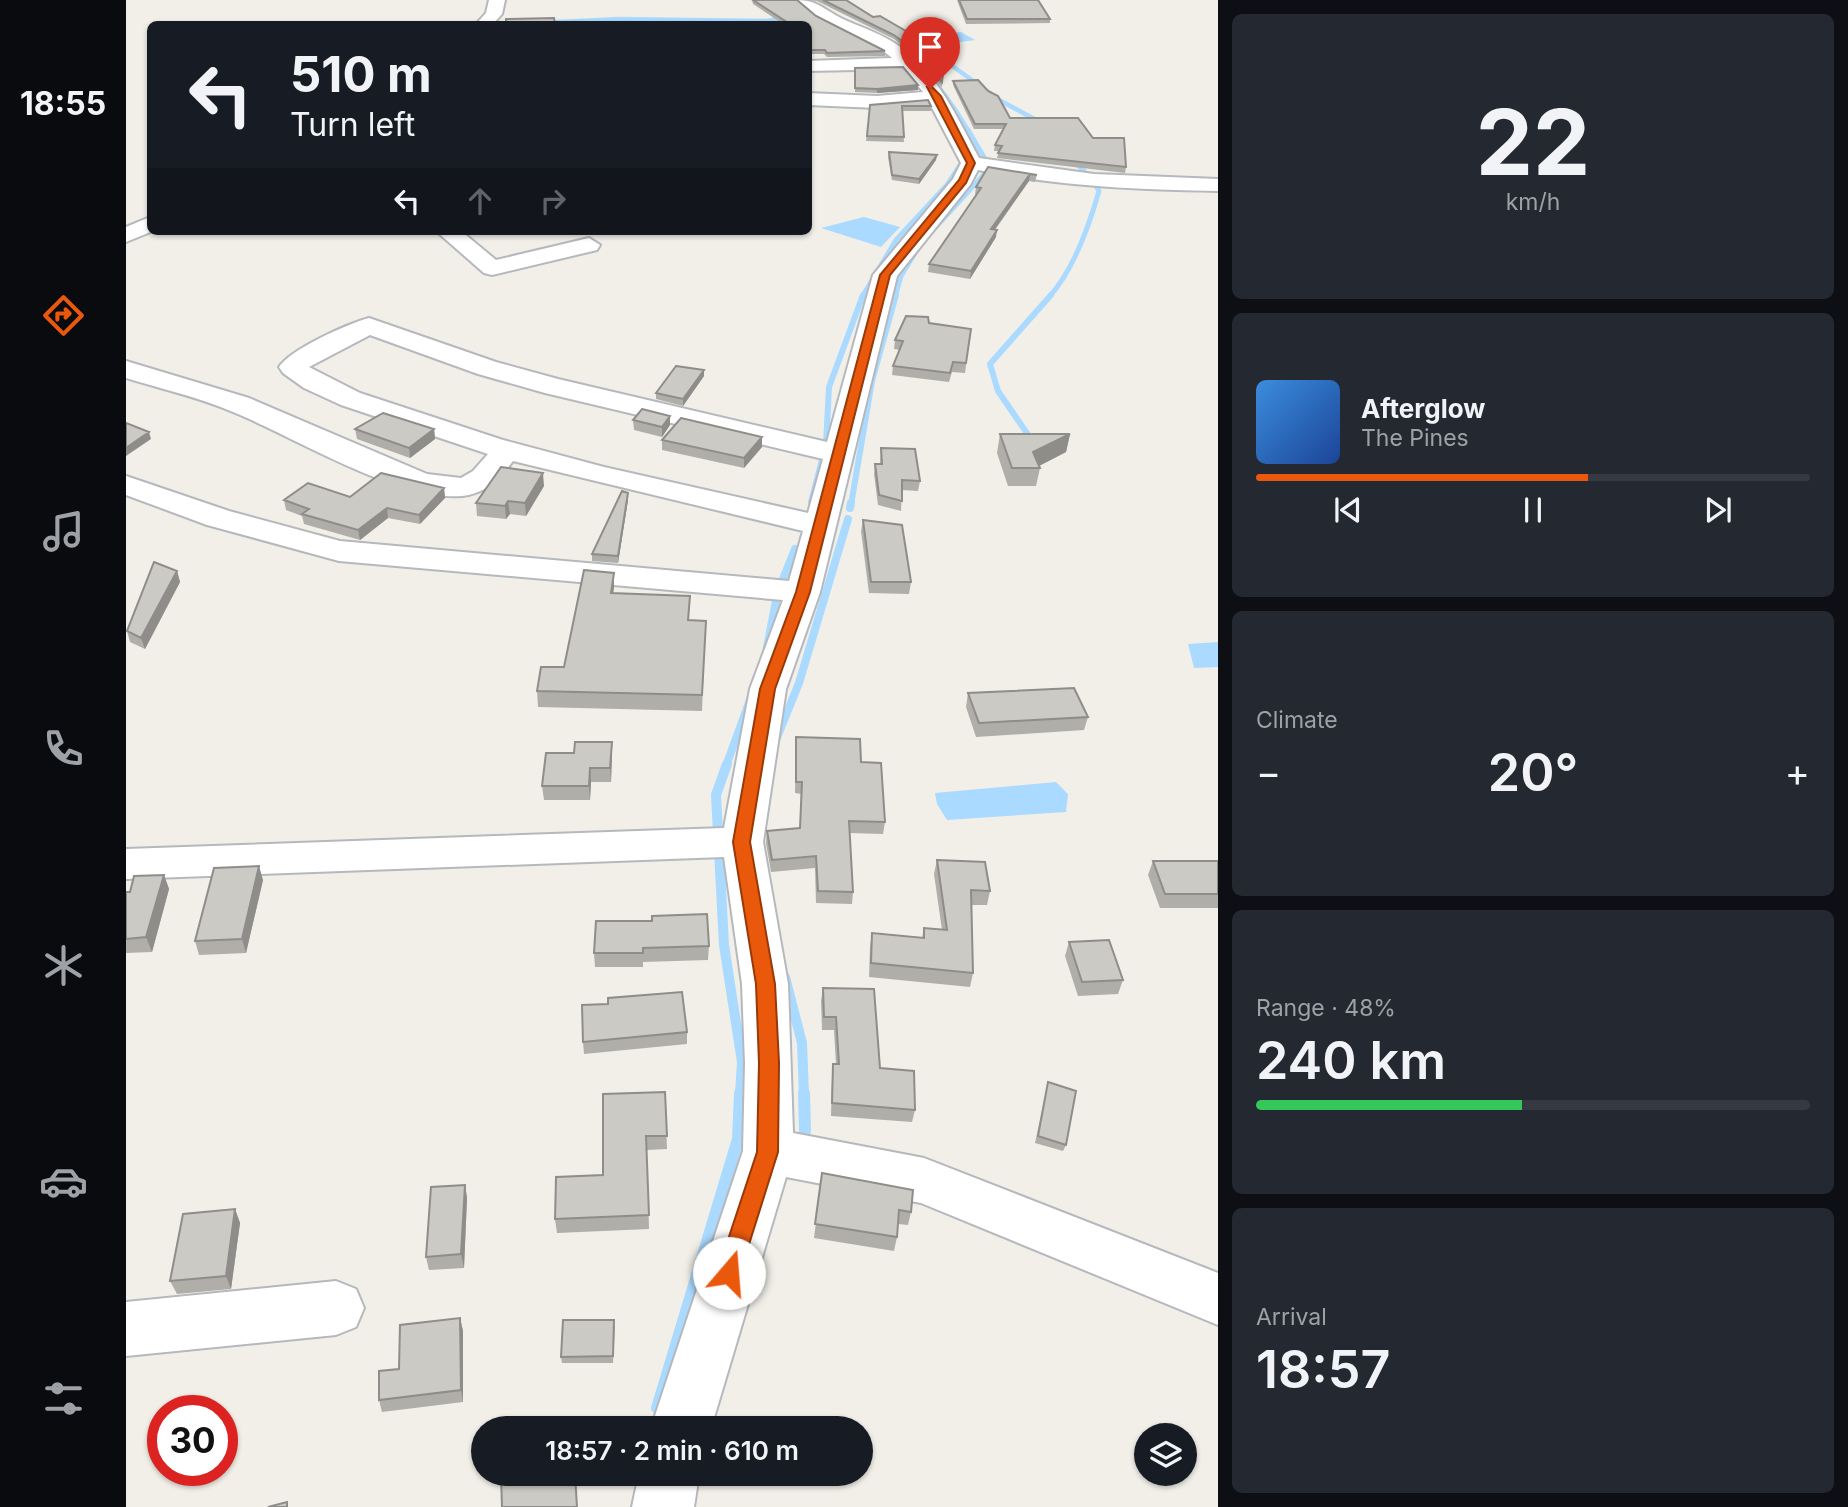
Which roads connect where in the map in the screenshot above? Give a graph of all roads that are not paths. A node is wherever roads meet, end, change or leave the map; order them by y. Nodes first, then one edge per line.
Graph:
1 (497, 0) edge
2 (804, 0) edge
3 (487, 21) edge
4 (828, 32) edge
5 (896, 54) junction
6 (812, 66) edge
7 (937, 96) junction
8 (812, 99) edge
9 (971, 163) junction
10 (1218, 185) edge
11 (147, 225) edge
12 (126, 235) edge
13 (452, 235) edge
14 (589, 245) dead end
15 (126, 369) edge
16 (506, 448) junction
17 (841, 454) junction
18 (126, 485) edge
19 (819, 525) junction
20 (803, 592) junction
21 (726, 842) junction
22 (126, 864) edge
23 (768, 1152) junction
24 (1218, 1299) edge
25 (336, 1308) dead end
26 (126, 1329) edge
27 (685, 1416) edge
28 (667, 1486) edge
29 (663, 1507) edge

1 - 3 street
2 - 4 street
4 - 5 street
5 - 6 street
5 - 7 street
7 - 8 street
7 - 9 street
9 - 10 street
9 - 17 street
11 - 12 street
13 - 14 street
15 - 16 street
16 - 17 street
16 - 19 street
17 - 19 street
18 - 20 street
19 - 20 street
20 - 21 street
21 - 22 street
21 - 23 street
23 - 24 street
23 - 27 street
25 - 26 street
28 - 29 street

